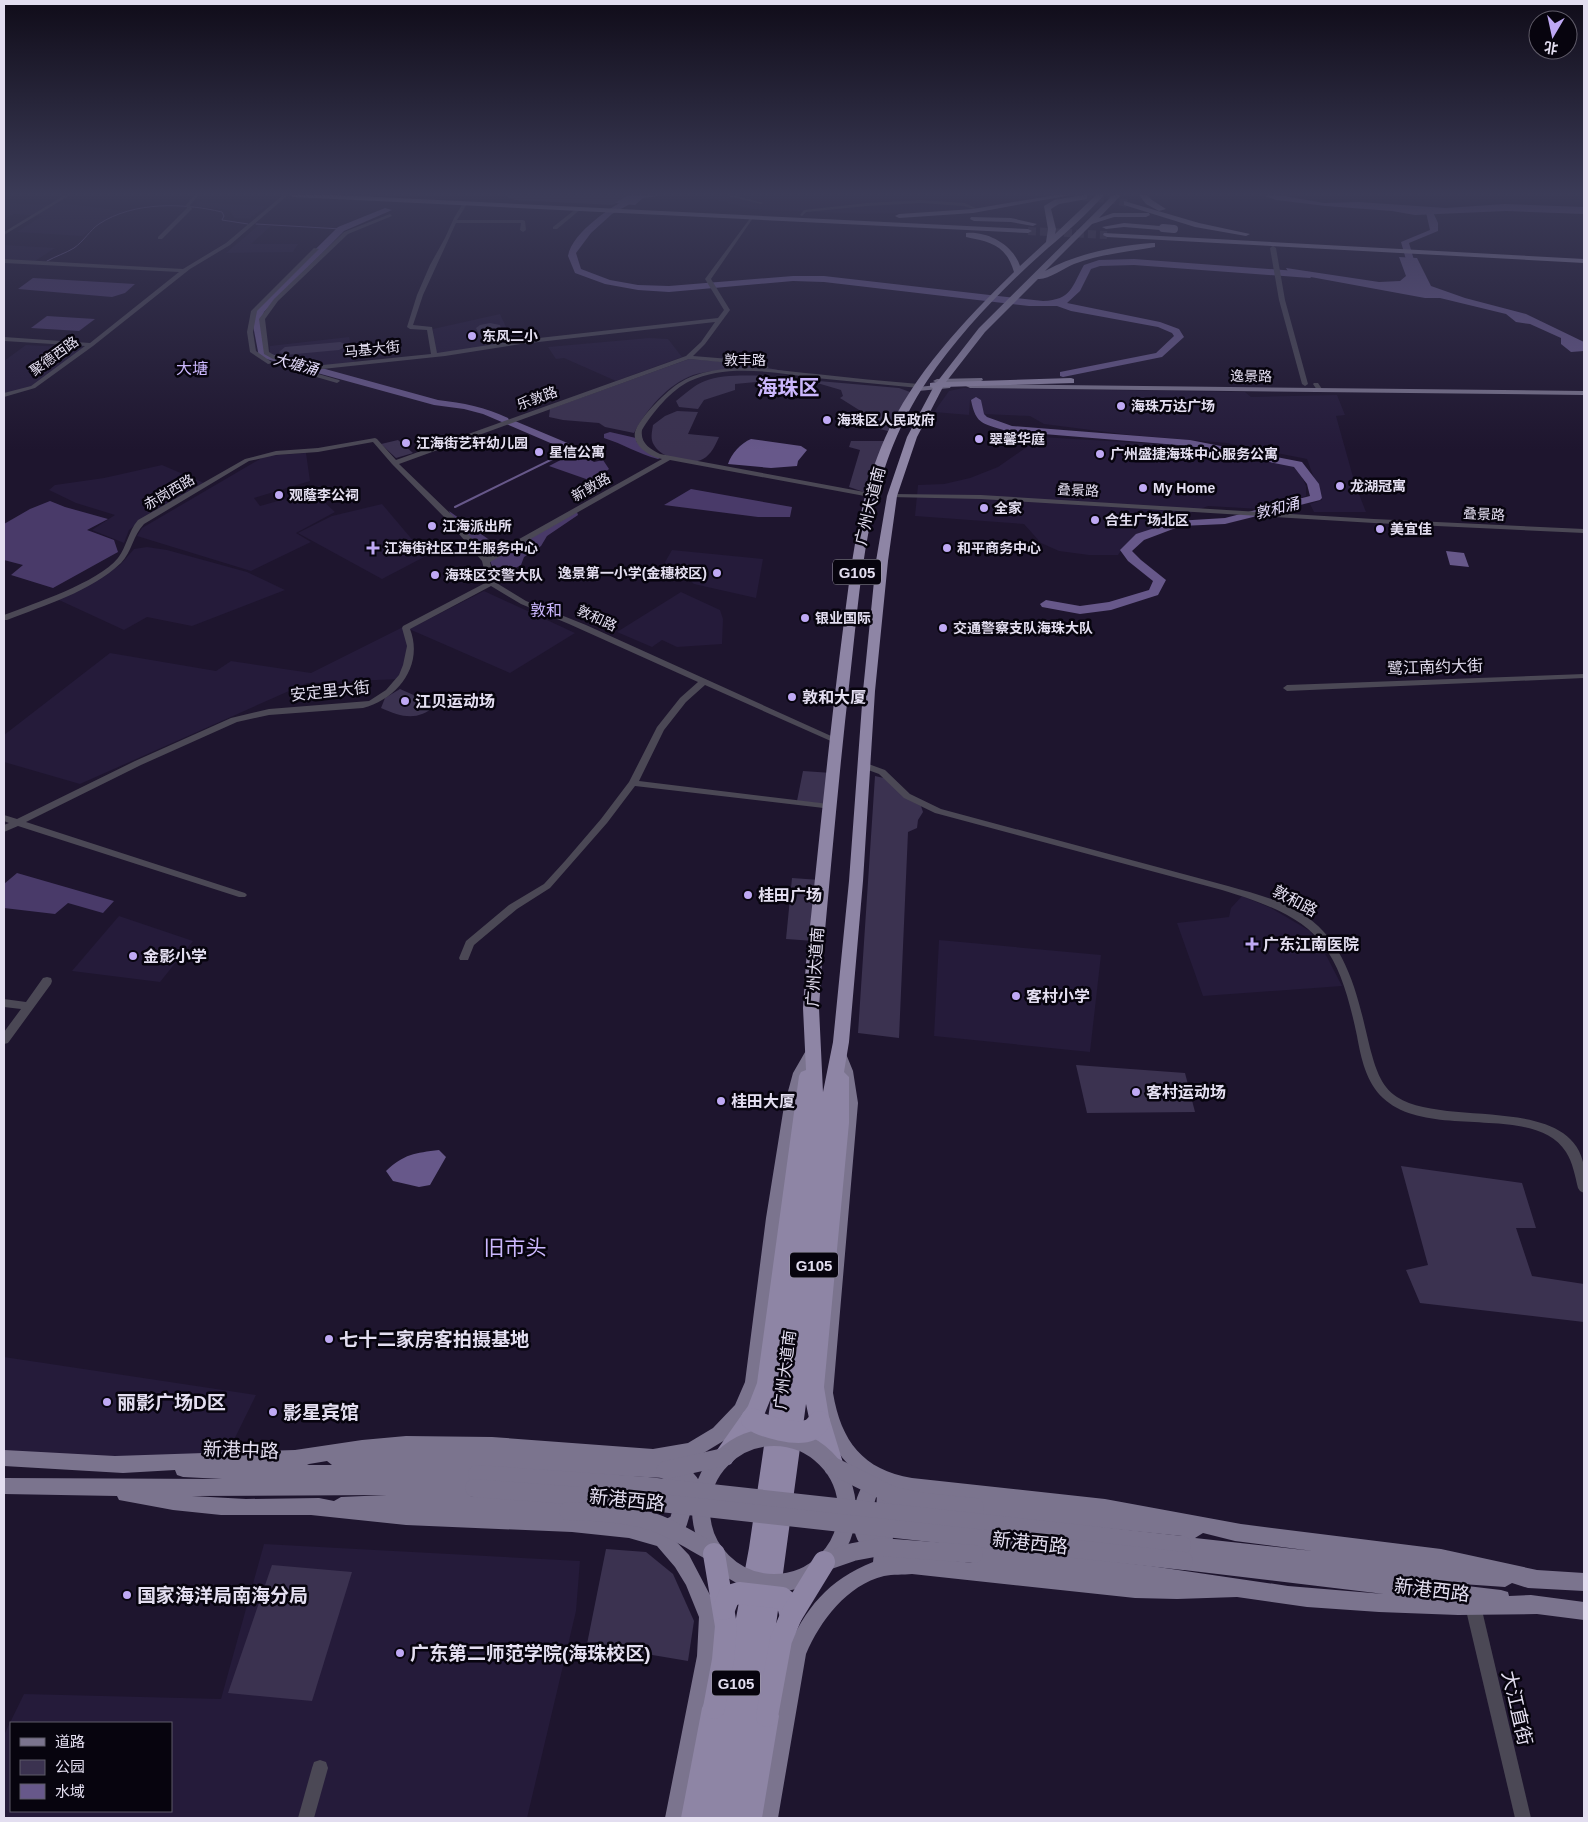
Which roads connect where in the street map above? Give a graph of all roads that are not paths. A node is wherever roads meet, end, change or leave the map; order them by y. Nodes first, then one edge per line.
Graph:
1 (173, 280) edge
2 (284, 280) edge
3 (297, 280) edge
4 (427, 280) edge
5 (710, 280) edge
6 (1011, 280) edge
7 (1030, 280) edge
8 (1035, 280) edge
9 (1279, 280) edge
10 (1022, 288) junction
11 (719, 320) junction
12 (4, 340) edge
13 (91, 345) junction
14 (434, 355) junction
15 (688, 357) junction
16 (956, 363) junction
17 (814, 376) junction
18 (336, 381) dead end
19 (1071, 381) junction
20 (998, 382) junction
21 (930, 384) junction
22 (1305, 384) junction
23 (1318, 387) junction
24 (1584, 387) edge
25 (1584, 393) edge
26 (4, 395) edge
27 (904, 410) junction
28 (924, 412) junction
29 (667, 459) junction
30 (394, 462) junction
31 (870, 495) junction
32 (892, 496) junction
33 (1263, 514) junction
34 (1584, 526) edge
35 (1584, 532) edge
36 (486, 561) junction
37 (491, 583) junction
38 (4, 618) edge
39 (1584, 676) edge
40 (703, 682) junction
41 (1287, 688) dead end
42 (836, 740) junction
43 (863, 765) junction
44 (633, 783) junction
45 (829, 807) junction
46 (4, 818) edge
47 (16, 822) junction
48 (4, 829) edge
49 (242, 895) dead end
50 (464, 958) dead end
51 (47, 981) dead end
52 (4, 1003) edge
53 (29, 1006) junction
54 (4, 1040) edge
55 (813, 1051) junction
56 (839, 1053) junction
57 (1584, 1188) edge
58 (752, 1420) junction
59 (819, 1422) junction
60 (677, 1455) junction
61 (724, 1457) junction
62 (4, 1458) edge
63 (296, 1458) junction
64 (116, 1464) junction
65 (834, 1466) junction
66 (665, 1470) junction
67 (476, 1481) junction
68 (879, 1483) junction
69 (4, 1486) edge
70 (103, 1489) junction
71 (312, 1507) junction
72 (1242, 1532) junction
73 (665, 1534) junction
74 (880, 1547) junction
75 (1183, 1553) junction
76 (714, 1554) junction
77 (824, 1562) junction
78 (882, 1568) junction
79 (1536, 1579) junction
80 (1584, 1582) edge
81 (1236, 1588) junction
82 (1537, 1605) junction
83 (1473, 1606) junction
84 (724, 1609) junction
85 (1584, 1611) edge
86 (791, 1616) junction
87 (320, 1768) dead end
88 (306, 1818) edge
89 (675, 1818) edge
90 (693, 1818) edge
91 (712, 1818) edge
92 (731, 1818) edge
93 (750, 1818) edge
94 (768, 1818) edge
95 (1524, 1818) edge

1 - 13 street, 聚德西路
2 - 18 street
3 - 14 street, 马基大街
4 - 14 street
5 - 11 street
6 - 21 highway, 广州大道南 / G105
7 - 10 highway, 广州大道南 / G105
8 - 10 highway
9 - 22 street
10 - 16 highway, 广州大道南 / G105
11 - 14 street, 马基大街
11 - 15 street
12 - 13 street
13 - 26 street, 聚德西路
15 - 17 street
15 - 30 street, 乐敦路
16 - 20 highway
16 - 21 highway, 广州大道南 / G105
17 - 21 street, 敦丰路
17 - 29 street, 敦丰路
19 - 20 highway
19 - 20 main road, 逸景路
19 - 22 main road, 逸景路
20 - 21 highway
21 - 23 main road, 逸景路
21 - 27 highway, 广州大道南 / G105
21 - 28 highway, 广州大道南 / G105
21 - 29 street, 敦丰路
22 - 23 main road, 逸景路
23 - 24 main road, 逸景路
23 - 25 main road, 逸景路
27 - 28 highway
27 - 31 highway, 广州大道南 / G105
28 - 32 highway, 广州大道南 / G105
29 - 31 street, 敦丰路
29 - 36 street, 新敦路
30 - 36 street
30 - 38 street, 赤岗西路
31 - 42 highway, 广州大道南 / G105
32 - 33 street, 叠景路
32 - 43 highway, 广州大道南 / G105
33 - 34 street, 叠景路
33 - 35 street, 叠景路
36 - 37 street
37 - 40 street, 敦和路
37 - 47 street, 安定里大街
39 - 41 street, 鹭江南约大街
40 - 42 street, 敦和路
40 - 44 street
42 - 45 highway, 广州大道南 / G105
43 - 56 highway, 广州大道南 / G105
43 - 57 street, 敦和路
44 - 45 street
44 - 50 street
45 - 55 highway, 广州大道南 / G105
46 - 47 street
47 - 48 street, 安定里大街
47 - 49 street
51 - 53 street
52 - 53 street
53 - 54 street
55 - 58 highway
55 - 60 main road
55 - 91 highway, 广州大道南 / G105
56 - 59 highway
56 - 68 main road
56 - 92 highway, 广州大道南 / G105
58 - 59 highway, bridge
58 - 61 highway, bridge
59 - 65 highway
60 - 63 main road
60 - 73 main road
61 - 65 main road, bridge
61 - 66 main road, bridge
61 - 76 main road, bridge
62 - 64 main road, 新港中路
63 - 64 main road
63 - 66 main road
64 - 67 main road, 新港中路
65 - 68 main road, bridge
65 - 77 main road, bridge
66 - 73 main road, bridge
67 - 70 main road, 新港中路
67 - 75 main road, 新港西路, bridge
68 - 72 main road
68 - 72 main road, bridge
68 - 74 main road, bridge
68 - 78 main road
69 - 70 main road, 新港中路
70 - 71 main road
71 - 73 main road
71 - 73 main road, bridge
72 - 79 main road
73 - 76 main road, bridge
73 - 89 main road
74 - 77 main road, bridge
74 - 81 main road, bridge
75 - 79 main road, 新港西路
75 - 82 main road, 新港西路
76 - 77 main road, bridge
76 - 84 highway, bridge
77 - 86 highway, bridge
78 - 81 main road
78 - 94 main road
79 - 80 main road, 新港西路
81 - 83 main road
82 - 83 main road
82 - 85 main road, 新港西路
83 - 95 street, 大江直街
84 - 86 highway, bridge
84 - 90 highway, bridge
86 - 93 highway, bridge
87 - 88 street

